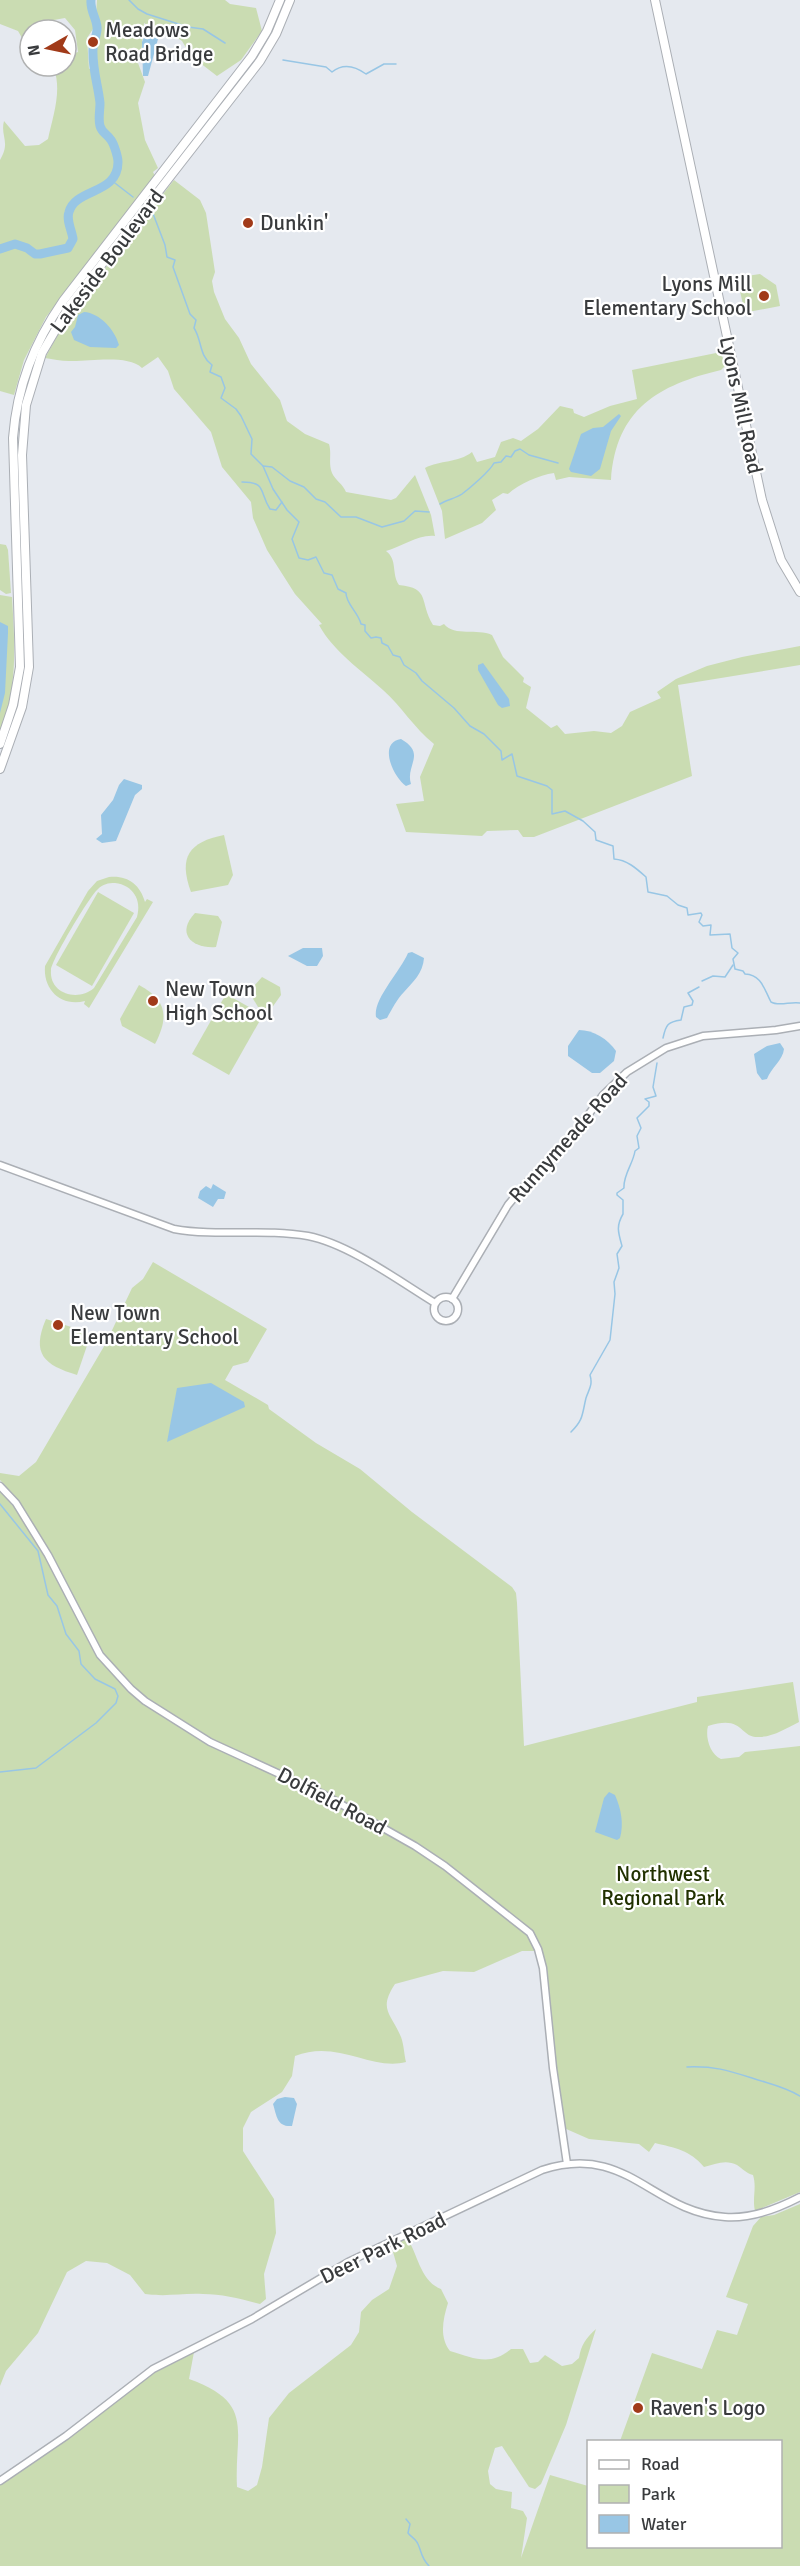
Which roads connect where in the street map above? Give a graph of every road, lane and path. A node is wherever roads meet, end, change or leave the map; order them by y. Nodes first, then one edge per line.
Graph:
1 (280, 0) edge
2 (290, 0) edge
3 (655, 0) edge
4 (800, 592) edge
5 (0, 744) edge
6 (0, 769) edge
7 (800, 1026) edge
8 (0, 1165) edge
9 (452, 1299) junction
10 (435, 1303) junction
11 (0, 1486) edge
12 (567, 2164) junction
13 (800, 2197) edge
14 (0, 2481) edge

1 - 5 main road, Lakeside Boulevard
2 - 6 main road, Lakeside Boulevard
3 - 4 main road, Lyons Mill Road
7 - 9 street, Runnymeade Road
8 - 10 street
9 - 10 street
9 - 10 street
11 - 12 street, Dolfield Road
12 - 13 street, Deer Park Road
12 - 14 street, Deer Park Road

